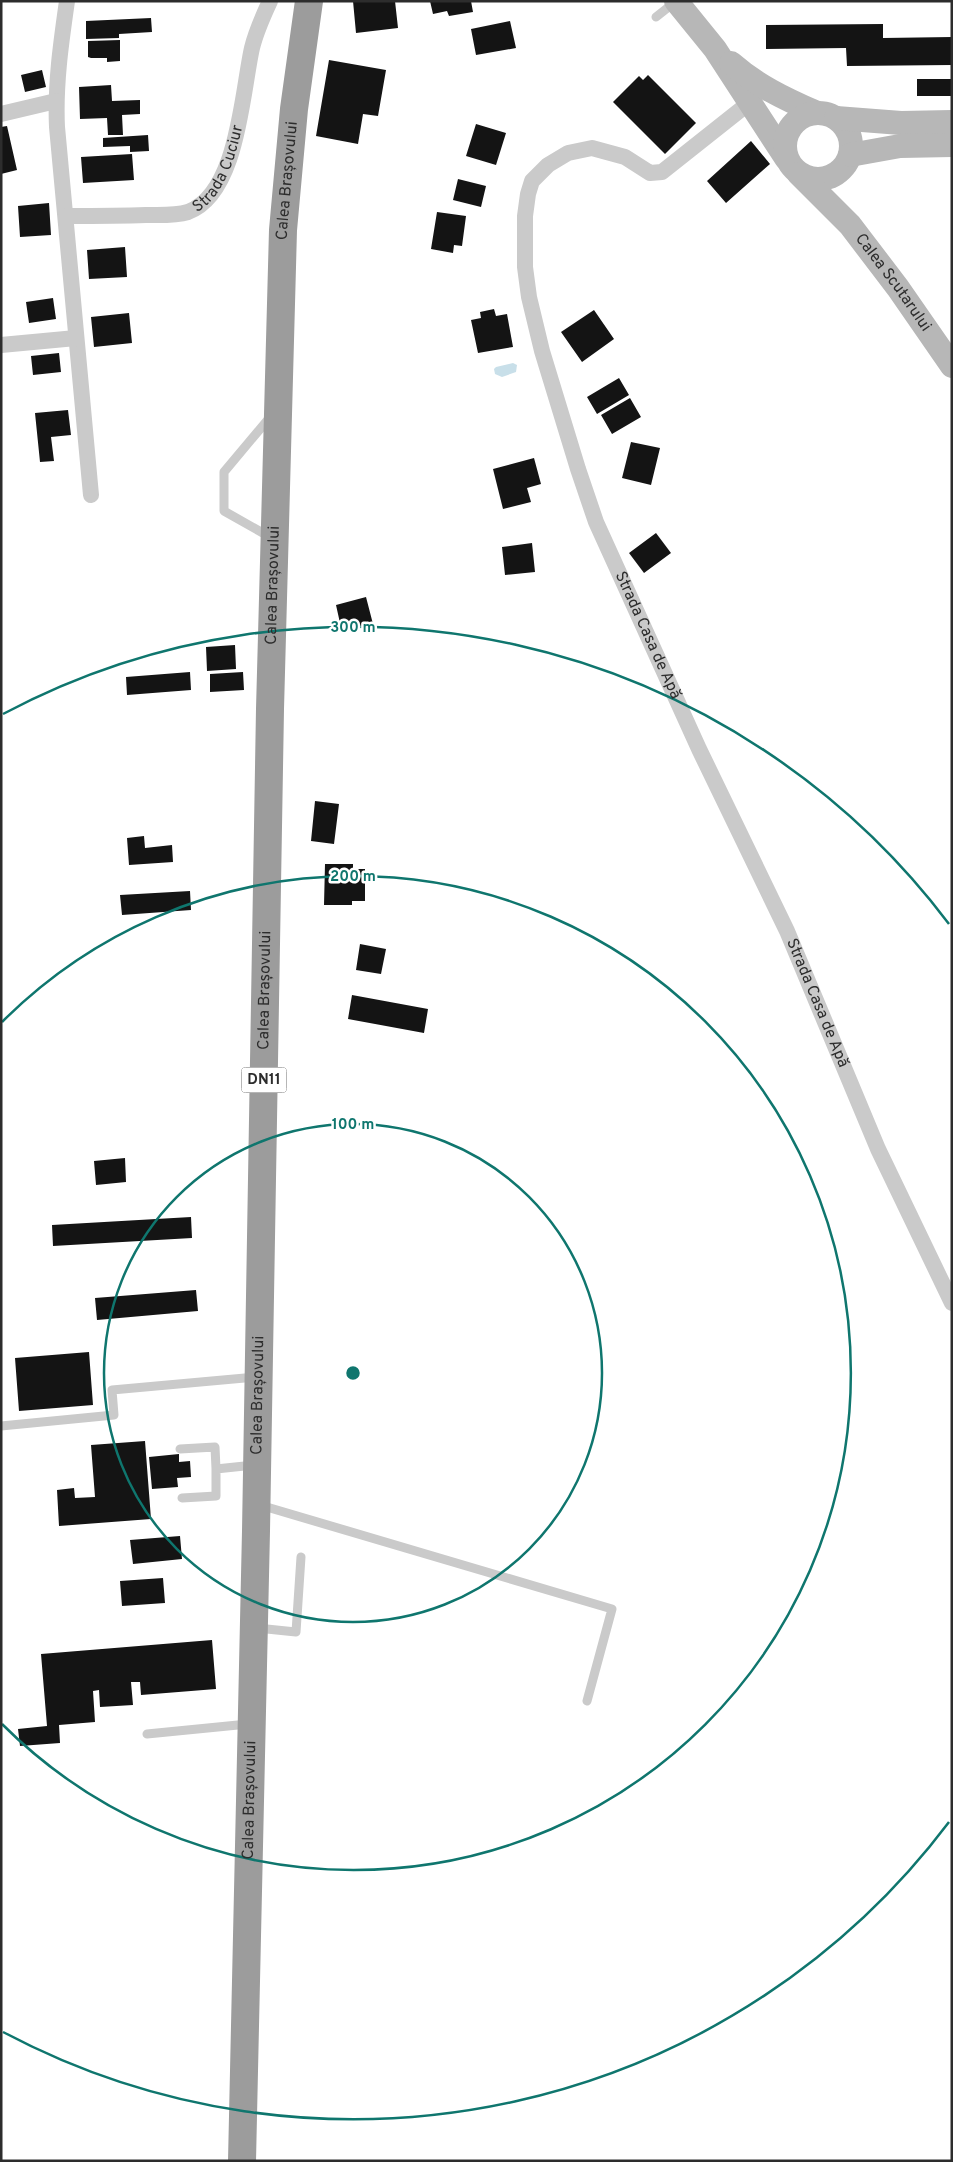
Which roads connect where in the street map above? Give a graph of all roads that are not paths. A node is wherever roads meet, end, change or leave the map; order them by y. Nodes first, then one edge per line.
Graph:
1 (67, 1) edge
2 (270, 1) edge
3 (309, 1) edge
4 (676, 1) edge
5 (656, 17) dead end
6 (715, 49) junction
7 (56, 101) junction
8 (749, 103) junction
9 (1, 114) edge
10 (826, 115) junction
11 (952, 122) edge
12 (952, 145) edge
13 (844, 164) junction
14 (793, 166) junction
15 (66, 216) junction
16 (850, 226) junction
17 (76, 338) junction
18 (1, 345) edge
19 (952, 366) edge
20 (279, 406) junction
21 (91, 495) dead end
22 (275, 540) junction
23 (952, 1303) edge
24 (259, 1377) junction
25 (1, 1426) edge
26 (180, 1449) dead end
27 (257, 1465) junction
28 (216, 1469) junction
29 (182, 1498) dead end
30 (257, 1504) junction
31 (301, 1557) dead end
32 (254, 1627) junction
33 (587, 1702) dead end
34 (252, 1724) junction
35 (147, 1734) dead end
36 (242, 2161) edge

1 - 7 street
2 - 15 street, Strada Cuciur
3 - 20 highway, Calea Brașovului / DN11
4 - 5 lane
4 - 6 main road
6 - 8 main road, Calea Scutarului
6 - 10 main road
7 - 9 street
7 - 15 street
8 - 14 main road, Calea Scutarului
8 - 23 street, Strada Casa de Apă
10 - 11 main road
10 - 13 main road
10 - 14 main road
12 - 13 main road
13 - 14 main road
13 - 16 main road, Calea Scutarului
14 - 16 main road, Calea Scutarului
15 - 17 street
16 - 19 main road, Calea Scutarului
17 - 18 street
17 - 21 street
20 - 22 highway, Calea Brașovului / DN11
20 - 22 lane
22 - 24 highway, Calea Brașovului / DN11
24 - 25 lane
24 - 27 highway, Calea Brașovului / DN11
26 - 28 lane
27 - 28 lane
27 - 30 highway, Calea Brașovului / DN11
28 - 29 lane
30 - 32 highway, Calea Brașovului / DN11
30 - 33 lane
31 - 32 lane
32 - 34 highway, Calea Brașovului / DN11
34 - 35 lane
34 - 36 highway, Calea Brașovului / DN11

